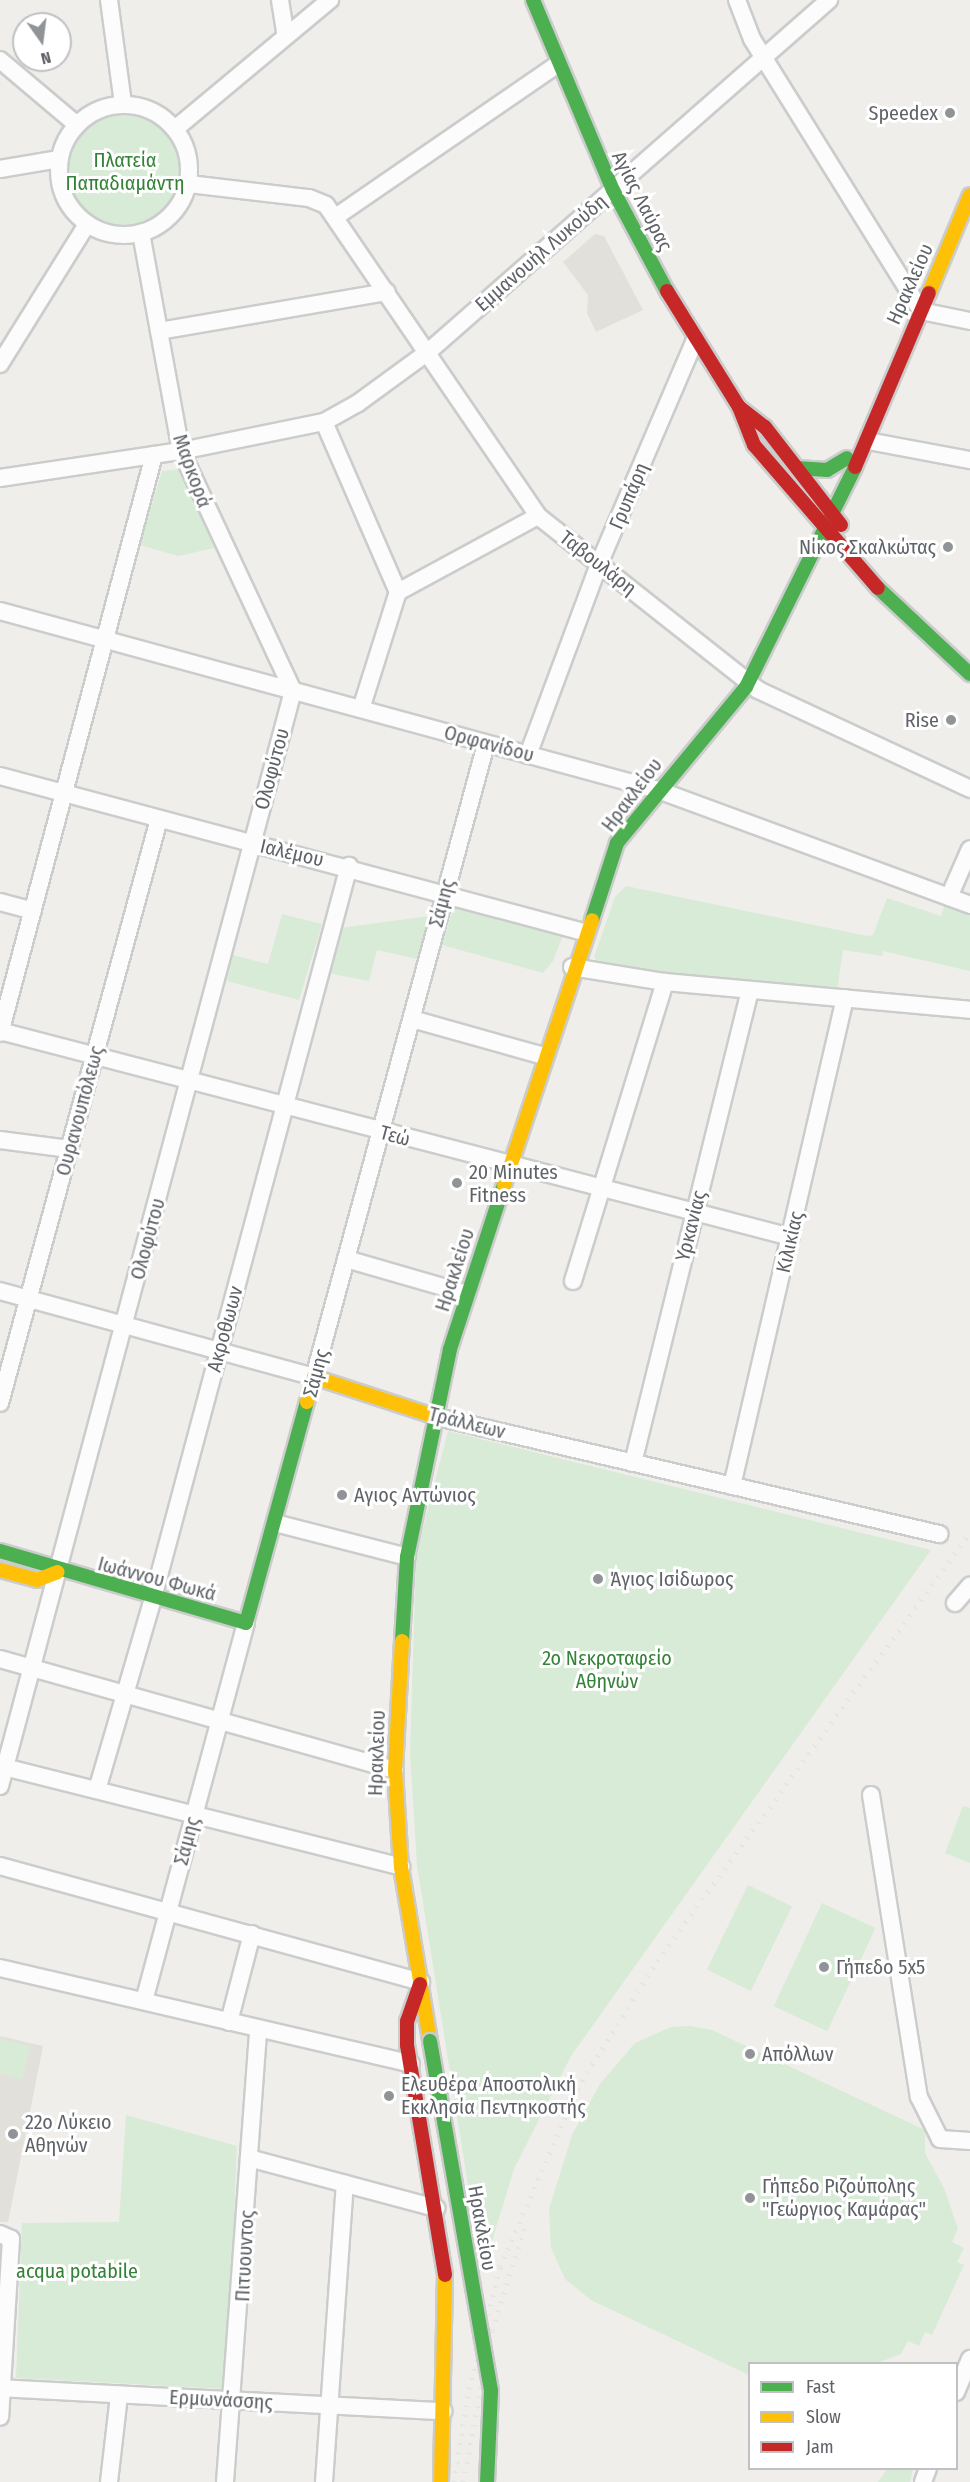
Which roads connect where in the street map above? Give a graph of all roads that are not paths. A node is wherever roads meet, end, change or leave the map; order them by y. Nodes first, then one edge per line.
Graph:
1 (109, 0) edge
2 (280, 0) edge
3 (330, 0) edge
4 (533, 0) edge
5 (737, 0) edge
6 (829, 0) edge
7 (286, 36) junction
8 (764, 58) junction
9 (0, 60) edge
10 (558, 64) junction
11 (123, 104) junction
12 (76, 124) junction
13 (175, 129) junction
14 (59, 159) junction
15 (0, 169) edge
16 (189, 184) junction
17 (613, 190) junction
18 (969, 202) edge
19 (337, 216) junction
20 (87, 224) junction
21 (141, 233) junction
22 (387, 292) junction
23 (921, 311) junction
24 (970, 321) edge
25 (159, 332) junction
26 (696, 340) junction
27 (428, 352) junction
28 (0, 364) edge
29 (885, 389) junction
30 (739, 407) junction
31 (324, 422) junction
32 (868, 441) junction
33 (181, 451) junction
34 (153, 455) junction
35 (847, 458) junction
36 (970, 460) edge
37 (798, 468) junction
38 (0, 478) edge
39 (829, 510) junction
40 (538, 516) junction
41 (817, 522) junction
42 (826, 533) junction
43 (599, 564) junction
44 (805, 576) junction
45 (870, 582) junction
46 (398, 592) junction
47 (0, 611) edge
48 (925, 632) junction
49 (771, 637) junction
50 (107, 640) junction
51 (970, 674) edge
52 (749, 681) junction
53 (293, 691) junction
54 (361, 710) junction
55 (486, 744) junction
56 (528, 755) junction
57 (0, 776) edge
58 (970, 789) edge
59 (658, 790) junction
60 (66, 794) junction
61 (159, 819) junction
62 (253, 844) junction
63 (970, 849) edge
64 (349, 866) junction
65 (445, 891) junction
66 (949, 897) junction
67 (0, 902) edge
68 (970, 905) edge
69 (33, 911) junction
70 (584, 932) junction
71 (572, 967) junction
72 (665, 982) junction
73 (750, 990) junction
74 (845, 998) junction
75 (970, 1010) edge
76 (412, 1019) junction
77 (0, 1032) edge
78 (94, 1056) junction
79 (544, 1056) junction
80 (189, 1082) junction
81 (285, 1107) junction
82 (380, 1132) junction
83 (0, 1140) edge
84 (69, 1149) junction
85 (510, 1167) junction
86 (600, 1190) junction
87 (694, 1213) junction
88 (791, 1237) junction
89 (346, 1259) junction
90 (573, 1281) dead end
91 (0, 1291) edge
92 (467, 1294) junction
93 (30, 1299) junction
94 (125, 1325) junction
95 (219, 1351) junction
96 (314, 1377) junction
97 (0, 1403) edge
98 (433, 1416) junction
99 (633, 1463) junction
100 (732, 1486) junction
101 (275, 1523) junction
102 (939, 1534) dead end
103 (0, 1551) edge
104 (407, 1557) junction
105 (0, 1570) edge
106 (57, 1572) junction
107 (970, 1586) edge
108 (153, 1598) junction
109 (955, 1604) dead end
110 (246, 1623) junction
111 (0, 1659) edge
112 (32, 1668) junction
113 (124, 1694) junction
114 (220, 1721) junction
115 (3, 1766) edge
116 (395, 1770) junction
117 (0, 1786) edge
118 (97, 1790) junction
119 (871, 1795) dead end
120 (194, 1814) junction
121 (0, 1866) edge
122 (401, 1868) junction
123 (168, 1911) junction
124 (252, 1934) junction
125 (0, 1968) edge
126 (421, 1982) junction
127 (144, 2001) junction
128 (229, 2022) junction
129 (258, 2029) junction
130 (411, 2064) junction
131 (970, 2141) edge
132 (249, 2157) junction
133 (345, 2184) junction
134 (436, 2208) junction
135 (2, 2234) edge
136 (970, 2359) edge
137 (1, 2389) edge
138 (958, 2389) edge
139 (119, 2395) junction
140 (235, 2400) junction
141 (333, 2405) junction
142 (443, 2411) junction
143 (0, 2417) edge
144 (109, 2482) edge
145 (225, 2482) edge
146 (324, 2482) edge
147 (441, 2482) edge
148 (487, 2482) edge

1 - 11 street
2 - 7 street
3 - 7 street
4 - 10 main road, Αγίας Λαύρας
5 - 8 street
6 - 8 street, Εμμανουήλ Λυκούδη
7 - 13 street
8 - 17 street, Εμμανουήλ Λυκούδη
8 - 23 street
9 - 12 street
10 - 17 main road, Αγίας Λαύρας
10 - 19 street
11 - 12 street
11 - 13 street
12 - 14 street
13 - 16 street
14 - 15 street
14 - 20 street
16 - 19 street
16 - 21 street
17 - 26 main road, Αγίας Λαύρας
17 - 27 street, Εμμανουήλ Λυκούδη
18 - 23 main road, Ηρακλείου
19 - 22 street, Ταβουλάρη
20 - 21 street
20 - 28 street
21 - 25 street, Μαρκορά
22 - 25 street
22 - 27 street, Ταβουλάρη
23 - 24 street
23 - 29 main road, Ηρακλείου
25 - 33 street, Μαρκορά
26 - 30 main road, Αγίας Λαύρας
26 - 43 street, Γρυπάρη
27 - 31 street, Εμμανουήλ Λυκούδη
27 - 40 street, Ταβουλάρη
29 - 32 main road, Ηρακλείου
29 - 35 main road, Ηρακλείου
30 - 37 main road, Αγίας Λαύρας
30 - 41 main road, Αγίας Λαύρας
31 - 33 street
31 - 46 street
32 - 36 street
32 - 39 main road, Ηρακλείου
33 - 34 street
33 - 53 street, Μαρκορά
34 - 38 street
34 - 50 street
35 - 37 main road
35 - 39 main road, Ηρακλείου
37 - 39 main road, Αγίας Λαύρας
39 - 41 main road, Ηρακλείου
39 - 42 main road, Ηρακλείου
39 - 48 main road, Αγίας Λαύρας
40 - 43 street, Ταβουλάρη
40 - 46 street
41 - 42 main road, Αγίας Λαύρας
41 - 49 main road, Ηρακλείου
42 - 44 main road, Ηρακλείου
42 - 45 main road, Αγίας Λαύρας
43 - 52 street, Ταβουλάρη
43 - 56 street, Γρυπάρη
44 - 45 main road
44 - 49 main road, Ηρακλείου
45 - 48 main road, Αγίας Λαύρας
46 - 54 street
47 - 50 street, Ορφανίδου
48 - 51 main road, Αγίας Λαύρας
49 - 52 main road, Ηρακλείου
50 - 53 street, Ορφανίδου
50 - 60 street
52 - 58 street, Ταβουλάρη
52 - 59 main road, Ηρακλείου
53 - 54 street, Ορφανίδου
53 - 62 street, Ολοφύτου
54 - 55 street, Ορφανίδου
55 - 56 street, Ορφανίδου
55 - 65 street, Σάμης
56 - 59 street, Ορφανίδου
57 - 60 street, Ιαλέμου
59 - 66 street, Ορφανίδου
59 - 70 main road, Ηρακλείου
60 - 61 street, Ιαλέμου
60 - 69 street
61 - 62 street, Ιαλέμου
61 - 78 street, Ουρανουπόλεως
62 - 64 street, Ιαλέμου
62 - 80 street, Ολοφύτου
63 - 66 street
64 - 65 street, Ιαλέμου
64 - 81 street, Ακροθωων
65 - 70 street, Ιαλέμου
65 - 76 street, Σάμης
66 - 68 street, Ορφανίδου
67 - 69 street
69 - 77 street
70 - 71 main road, Ηρακλείου
71 - 72 street
71 - 79 main road, Ηρακλείου
72 - 73 street
72 - 86 street
73 - 74 street
73 - 87 street, Υρκανίας
74 - 75 street
74 - 88 street, Κιλικίας
76 - 79 street
76 - 82 street, Σάμης
77 - 78 street, Τεώ
78 - 80 street, Τεώ
78 - 84 street, Ουρανουπόλεως
79 - 85 main road, Ηρακλείου
80 - 81 street, Τεώ
80 - 94 street, Ολοφύτου
81 - 82 street, Τεώ
81 - 95 street, Ακροθωων
82 - 85 street, Τεώ
82 - 89 street, Σάμης
83 - 84 street
84 - 93 street, Ουρανουπόλεως
85 - 86 street, Τεώ
85 - 92 main road, Ηρακλείου
86 - 87 street, Τεώ
86 - 90 street
87 - 88 street, Τεώ
87 - 99 street, Υρκανίας
88 - 100 street, Κιλικίας
89 - 92 street
89 - 96 street, Σάμης
91 - 93 street, Τράλλεων
92 - 98 main road, Ηρακλείου
93 - 94 street, Τράλλεων
93 - 97 street, Ουρανουπόλεως
94 - 95 street, Τράλλεων
94 - 106 street, Ολοφύτου
95 - 96 street, Τράλλεων
95 - 108 street, Ακροθωων
96 - 98 main road, Τράλλεων
96 - 101 main road, Σάμης
98 - 99 street, Τράλλεων
98 - 104 main road, Ηρακλείου
99 - 100 street, Τράλλεων
100 - 102 street, Τράλλεων
101 - 104 street
101 - 110 main road, Σάμης
103 - 106 main road, Ιωάννου Φωκά
104 - 116 main road, Ηρακλείου
105 - 106 main road, Ιωάννου Φωκά
106 - 108 main road, Ιωάννου Φωκά
106 - 112 street, Ολοφύτου
107 - 109 street
108 - 110 main road, Ιωάννου Φωκά
108 - 113 street, Ακροθωων
110 - 114 street, Σάμης
111 - 112 street
112 - 113 street
112 - 115 street, Ολοφύτου
113 - 114 street
113 - 118 street, Ακροθωων
114 - 116 street
114 - 120 street, Σάμης
115 - 117 street, Ολοφύτου
115 - 118 street
116 - 122 main road, Ηρακλείου
118 - 120 street
119 - 131 street
120 - 122 street
120 - 123 street, Σάμης
121 - 123 street
122 - 126 main road, Ηρακλείου
123 - 124 street
123 - 127 street, Σάμης
124 - 126 street
124 - 128 street
125 - 127 street
126 - 130 main road, Ηρακλείου
126 - 148 main road, Ηρακλείου, bridge
127 - 128 street
128 - 129 street
129 - 130 street
129 - 132 street, Πιτυουντος
130 - 134 main road, Ηρακλείου
132 - 133 street
132 - 140 street, Πιτυουντος
133 - 134 street
133 - 141 street
134 - 142 main road, Ηρακλείου
135 - 137 street
136 - 138 street
137 - 139 street, Ερμωνάσσης
137 - 143 street
139 - 140 street, Ερμωνάσσης
139 - 144 street
140 - 141 street, Ερμωνάσσης
140 - 145 street, Πιτυουντος
141 - 142 street, Ερμωνάσσης
141 - 146 street
142 - 147 main road, Ηρακλείου

